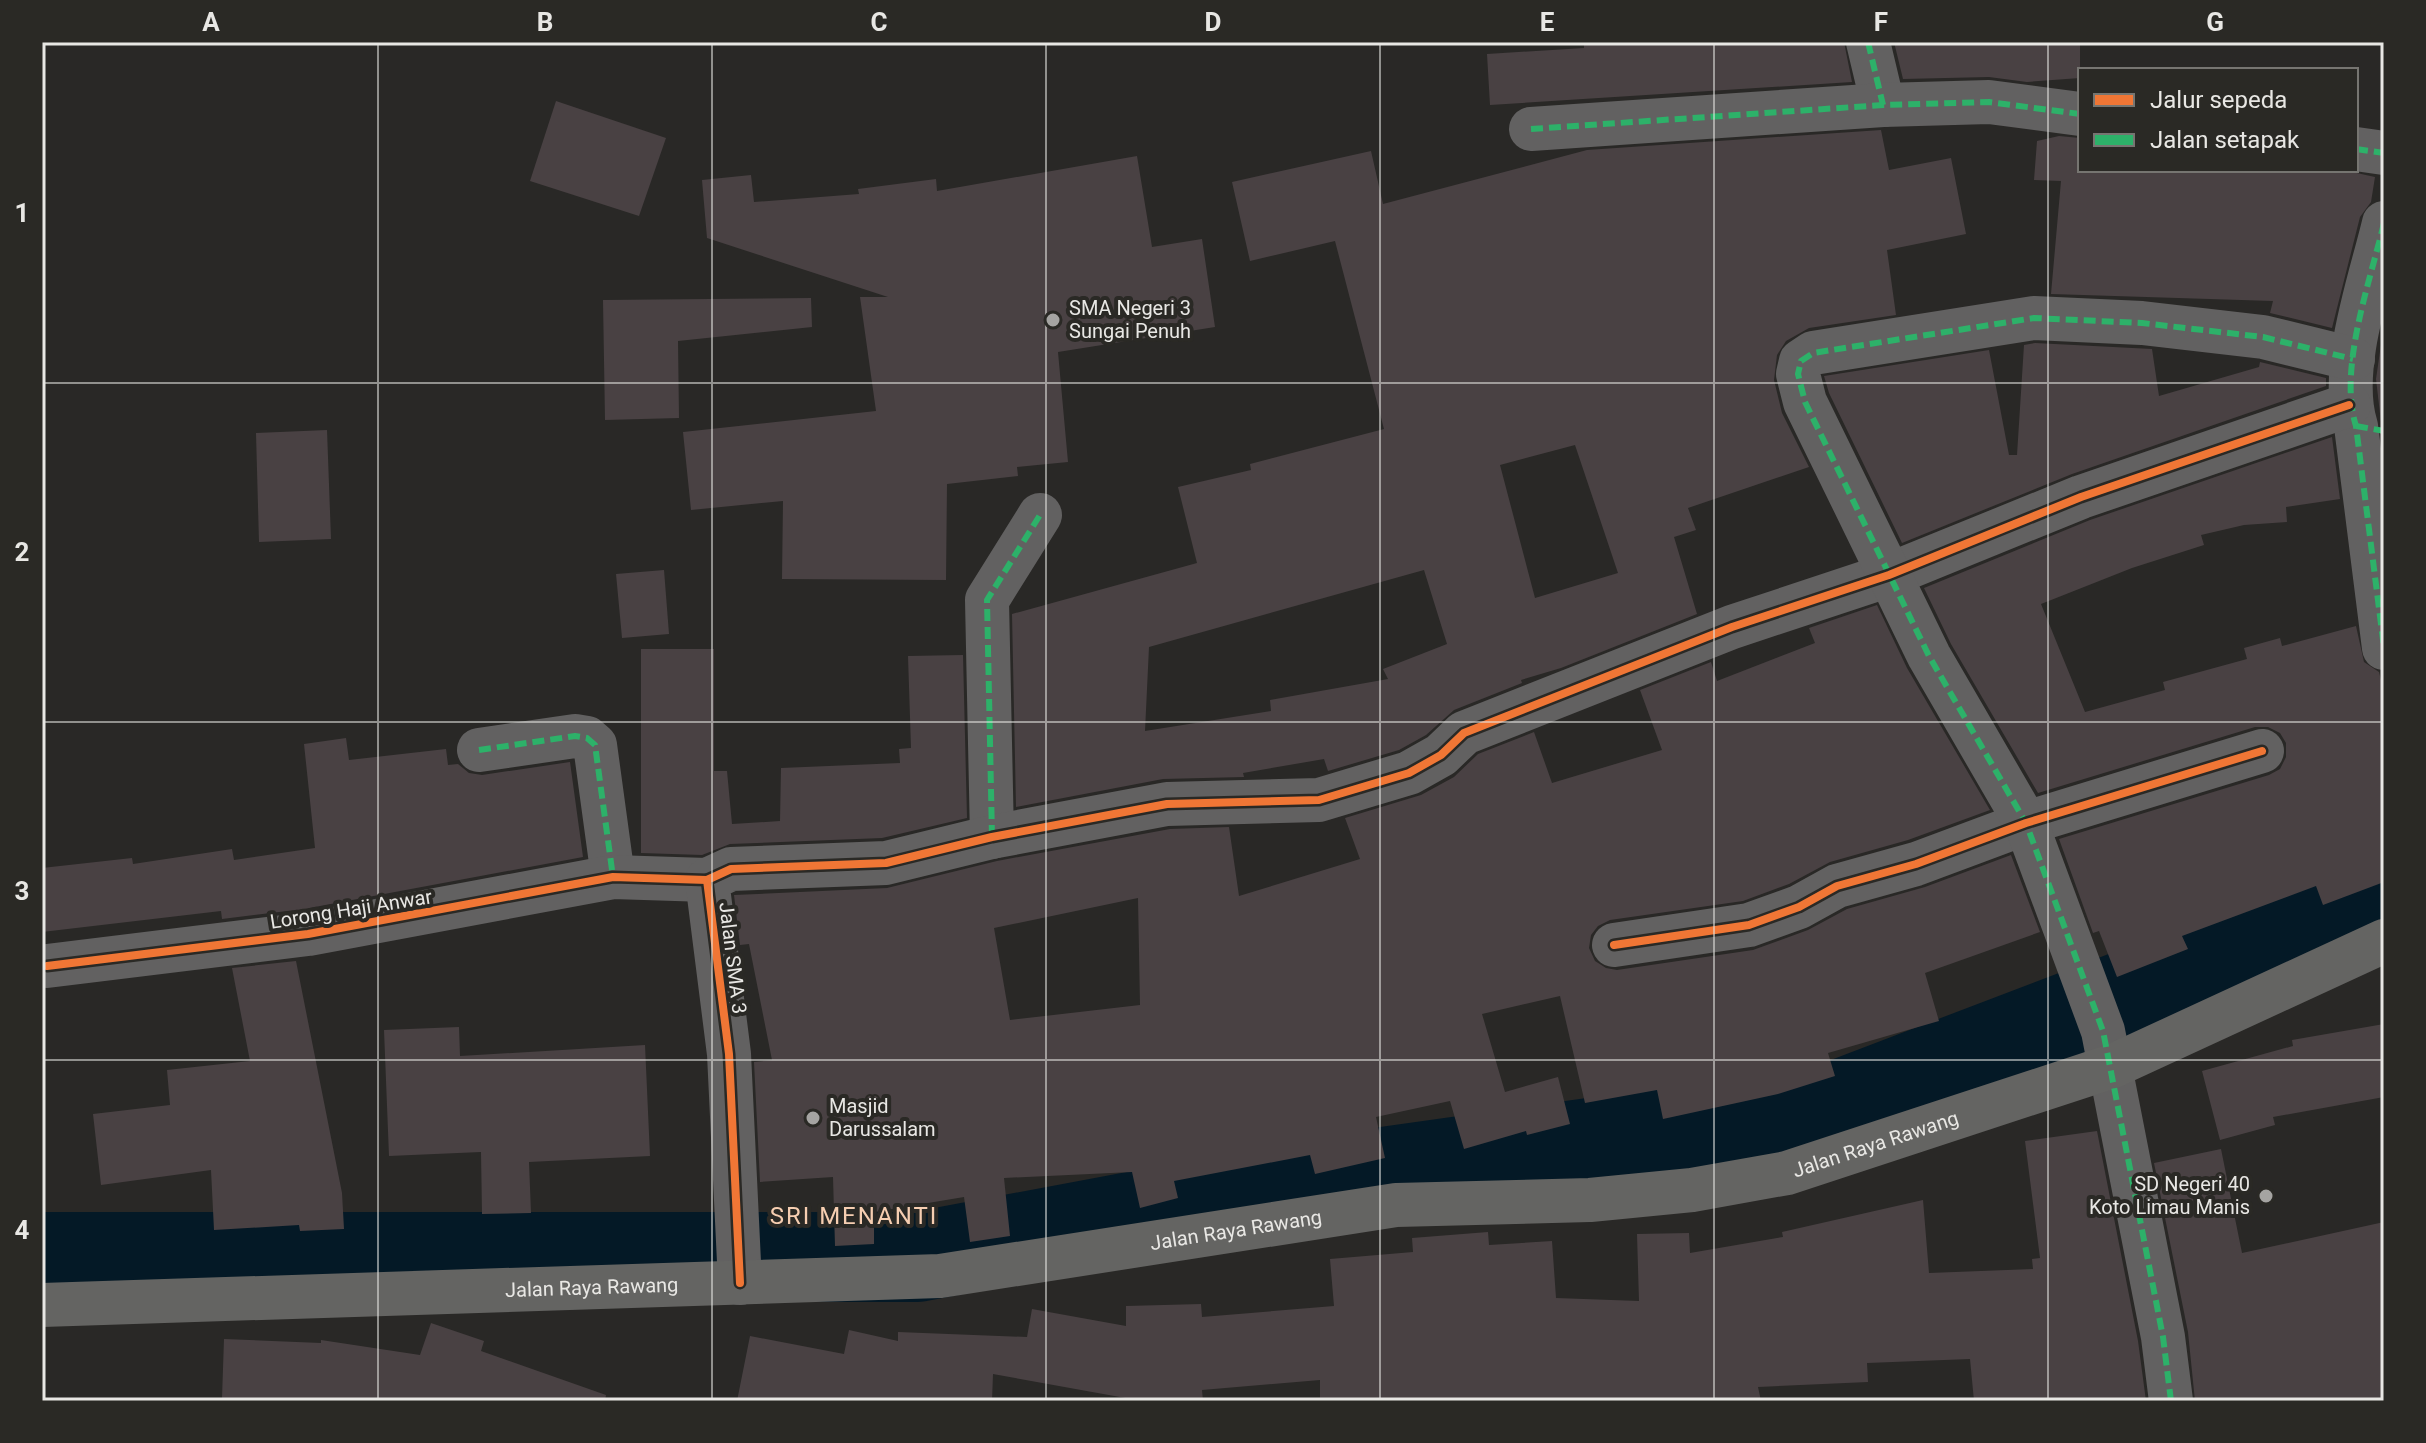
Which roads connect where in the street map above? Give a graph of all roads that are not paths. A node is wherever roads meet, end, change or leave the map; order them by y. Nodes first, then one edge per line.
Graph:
1 (1868, 42) edge
2 (1883, 105) junction
3 (2078, 114) edge
4 (1531, 129) dead end
5 (2358, 149) edge
6 (2384, 153) edge
7 (2384, 223) edge
8 (2353, 359) junction
9 (2363, 421) edge
10 (1040, 515) dead end
11 (1889, 575) junction
12 (2383, 644) edge
13 (479, 750) dead end
14 (2262, 751) dead end
15 (2026, 823) junction
16 (992, 837) junction
17 (613, 877) junction
18 (707, 880) junction
19 (2384, 941) edge
20 (1614, 945) dead end
21 (47, 966) dead end
22 (2108, 1048) junction
23 (739, 1257) junction
24 (42, 1305) edge
25 (2171, 1401) edge

1 - 2 street
2 - 3 street
2 - 4 street
5 - 6 street
7 - 8 street
8 - 9 street
8 - 11 street
9 - 11 street, Jalan SMA 3
9 - 12 street
10 - 16 street
11 - 15 street
11 - 16 street, Jalan SMA 3
13 - 17 street
14 - 15 street
15 - 20 street
15 - 22 street
16 - 18 street, Jalan SMA 3
17 - 18 street, Lorong Haji Anwar
17 - 21 street, Lorong Haji Anwar
18 - 23 street, Jalan SMA 3
19 - 22 main road, Jalan Raya Rawang
22 - 23 main road, Jalan Raya Rawang
22 - 25 street
23 - 24 main road, Jalan Raya Rawang

